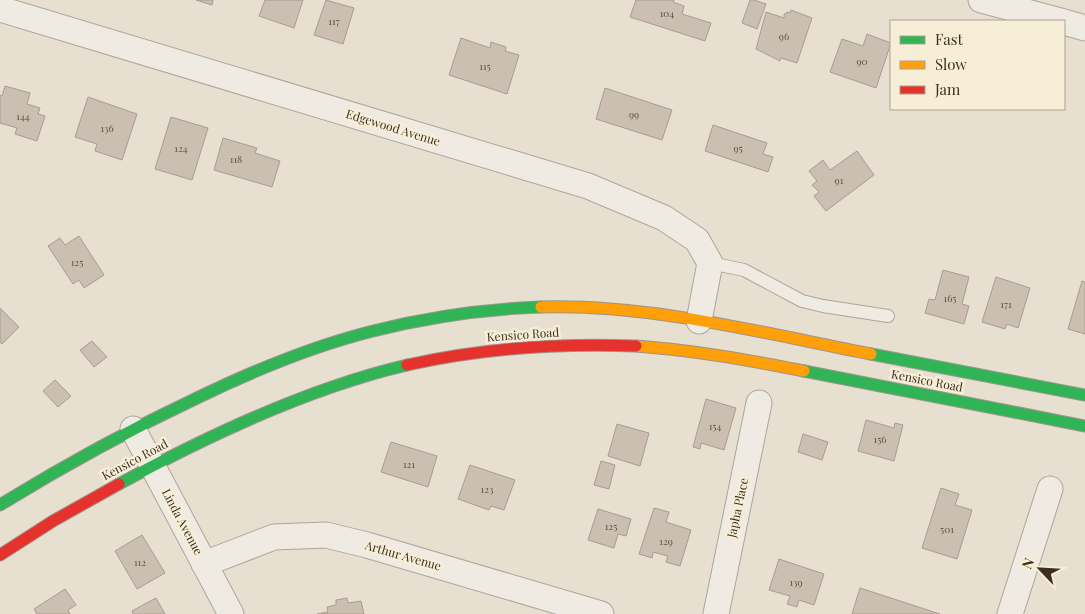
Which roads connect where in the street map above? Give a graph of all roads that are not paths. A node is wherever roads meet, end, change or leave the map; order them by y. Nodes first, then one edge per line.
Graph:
1 (981, 0) edge
2 (0, 9) edge
3 (1055, 20) edge
4 (1065, 23) edge
5 (1085, 28) edge
6 (710, 263) junction
7 (888, 316) dead end
8 (699, 321) junction
9 (1085, 395) edge
10 (759, 403) dead end
11 (1085, 426) edge
12 (133, 429) junction
13 (152, 466) junction
14 (1050, 490) dead end
15 (0, 505) edge
16 (0, 555) edge
17 (204, 564) junction
18 (231, 614) edge
19 (601, 614) edge
20 (716, 614) edge
21 (1010, 614) edge

1 - 3 street
2 - 6 street, Edgewood Avenue
4 - 5 street
6 - 7 lane
6 - 8 street
8 - 9 street, Kensico Road
8 - 12 street, Kensico Road
10 - 20 street, Japha Place
11 - 13 street, Kensico Road
12 - 13 street, Linda Avenue
12 - 15 street, Kensico Road
13 - 16 street, Kensico Road
13 - 17 street, Linda Avenue
14 - 21 street
17 - 18 street, Linda Avenue
17 - 19 street, Arthur Avenue

